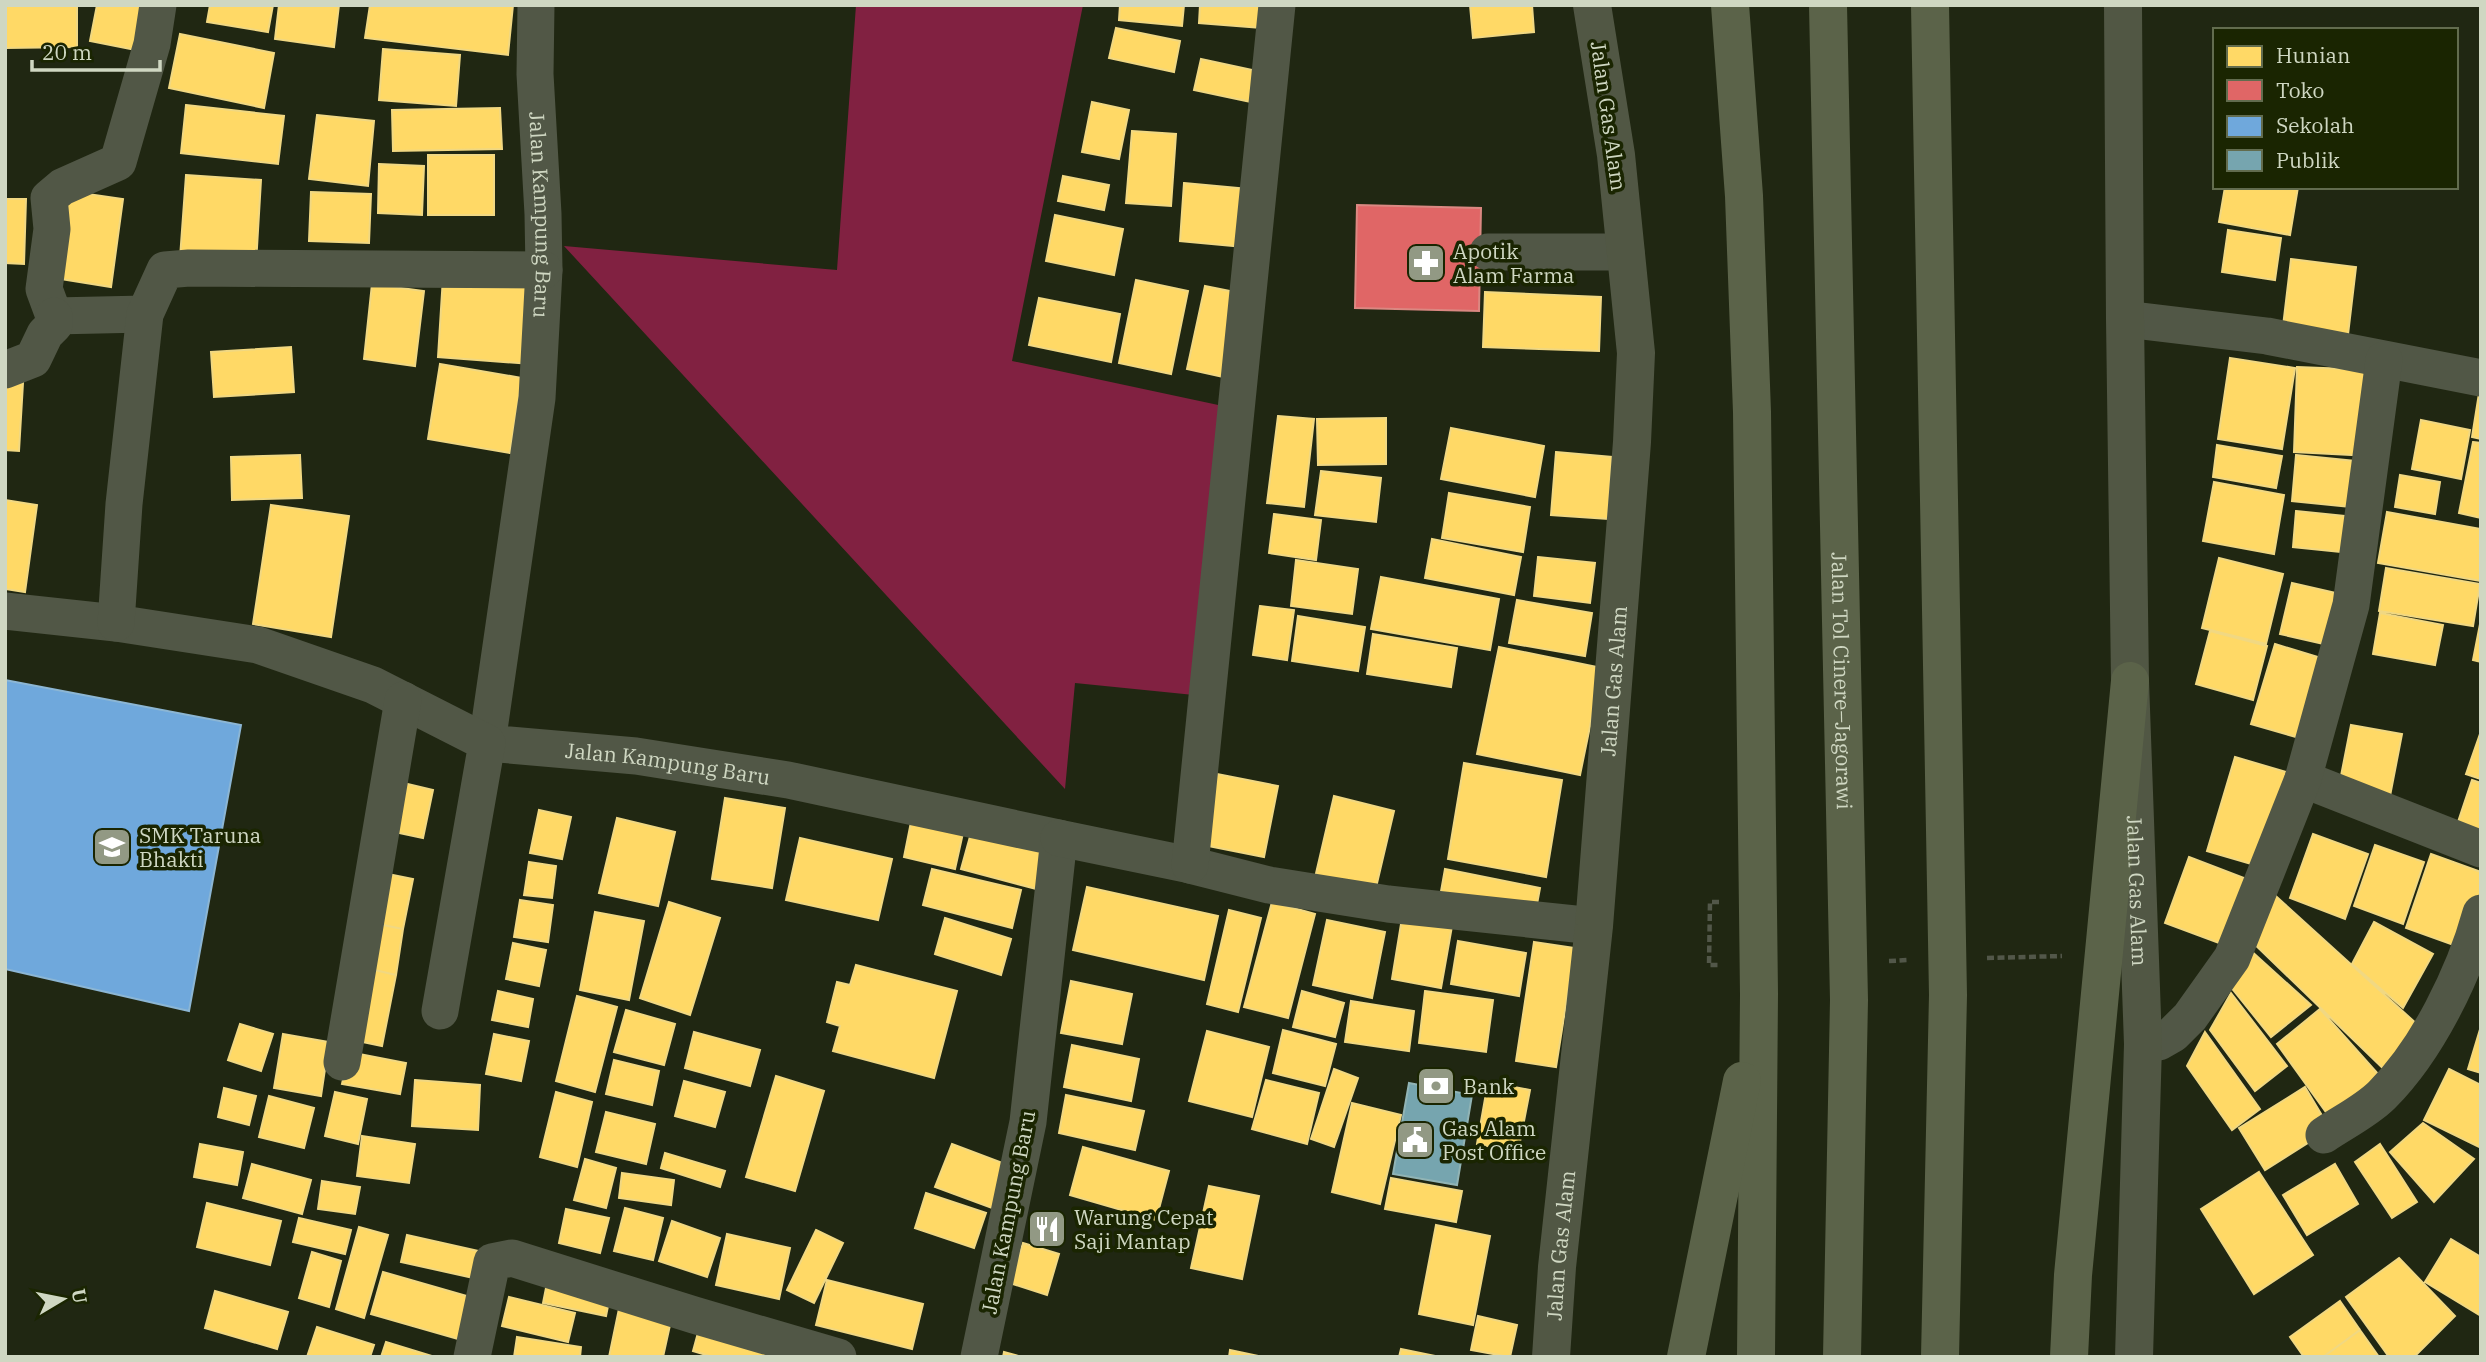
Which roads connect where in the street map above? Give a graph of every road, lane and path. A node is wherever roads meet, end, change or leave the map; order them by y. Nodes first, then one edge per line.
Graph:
1 (158, 5) edge
2 (536, 5) edge
3 (1277, 5) edge
4 (1592, 5) edge
5 (1730, 5) edge
6 (1828, 5) edge
7 (1930, 5) edge
8 (2123, 5) edge
9 (1488, 252) dead end
10 (1626, 252) junction
11 (544, 270) junction
12 (145, 314) junction
13 (54, 316) junction
14 (2125, 319) junction
15 (2384, 360) junction
16 (5, 370) edge
17 (2481, 378) edge
18 (5, 611) edge
19 (116, 623) junction
20 (2130, 681) junction
21 (402, 700) junction
22 (487, 743) junction
23 (2303, 779) junction
24 (1059, 838) junction
25 (2481, 849) edge
26 (1190, 865) junction
27 (1710, 902) dead end
28 (2481, 914) edge
29 (1594, 926) junction
30 (1709, 965) dead end
31 (1759, 994) junction
32 (440, 1011) dead end
33 (2143, 1044) junction
34 (342, 1062) dead end
35 (2325, 1135) dead end
36 (472, 1357) edge
37 (838, 1357) edge
38 (979, 1357) edge
39 (1551, 1357) edge
40 (1686, 1357) edge
41 (1756, 1357) edge
42 (1842, 1357) edge
43 (1941, 1357) edge
44 (2069, 1357) edge
45 (2134, 1357) edge

1 - 13 street
2 - 11 street, Jalan Kampung Baru
3 - 26 street
4 - 10 main road, Jalan Gas Alam
5 - 31 highway
6 - 42 highway, Jalan Tol Cinere–Jagorawi
7 - 43 highway
8 - 14 main road, Jalan Gas Alam
9 - 10 street
10 - 29 main road, Jalan Gas Alam
11 - 12 street
11 - 22 street, Jalan Kampung Baru
12 - 13 street
12 - 19 street
13 - 16 street
14 - 15 street
14 - 20 main road, Jalan Gas Alam
15 - 17 street
15 - 23 street
18 - 19 street
19 - 21 street
20 - 33 main road, Jalan Gas Alam
20 - 44 highway
21 - 22 street
21 - 34 street
22 - 24 street, Jalan Kampung Baru
22 - 32 street
23 - 25 street
23 - 33 street
24 - 26 street
24 - 38 street, Jalan Kampung Baru
26 - 29 street
27 - 30 path
28 - 35 street
29 - 39 main road, Jalan Gas Alam
31 - 40 highway
31 - 41 highway
33 - 45 main road, Jalan Gas Alam
36 - 37 street

